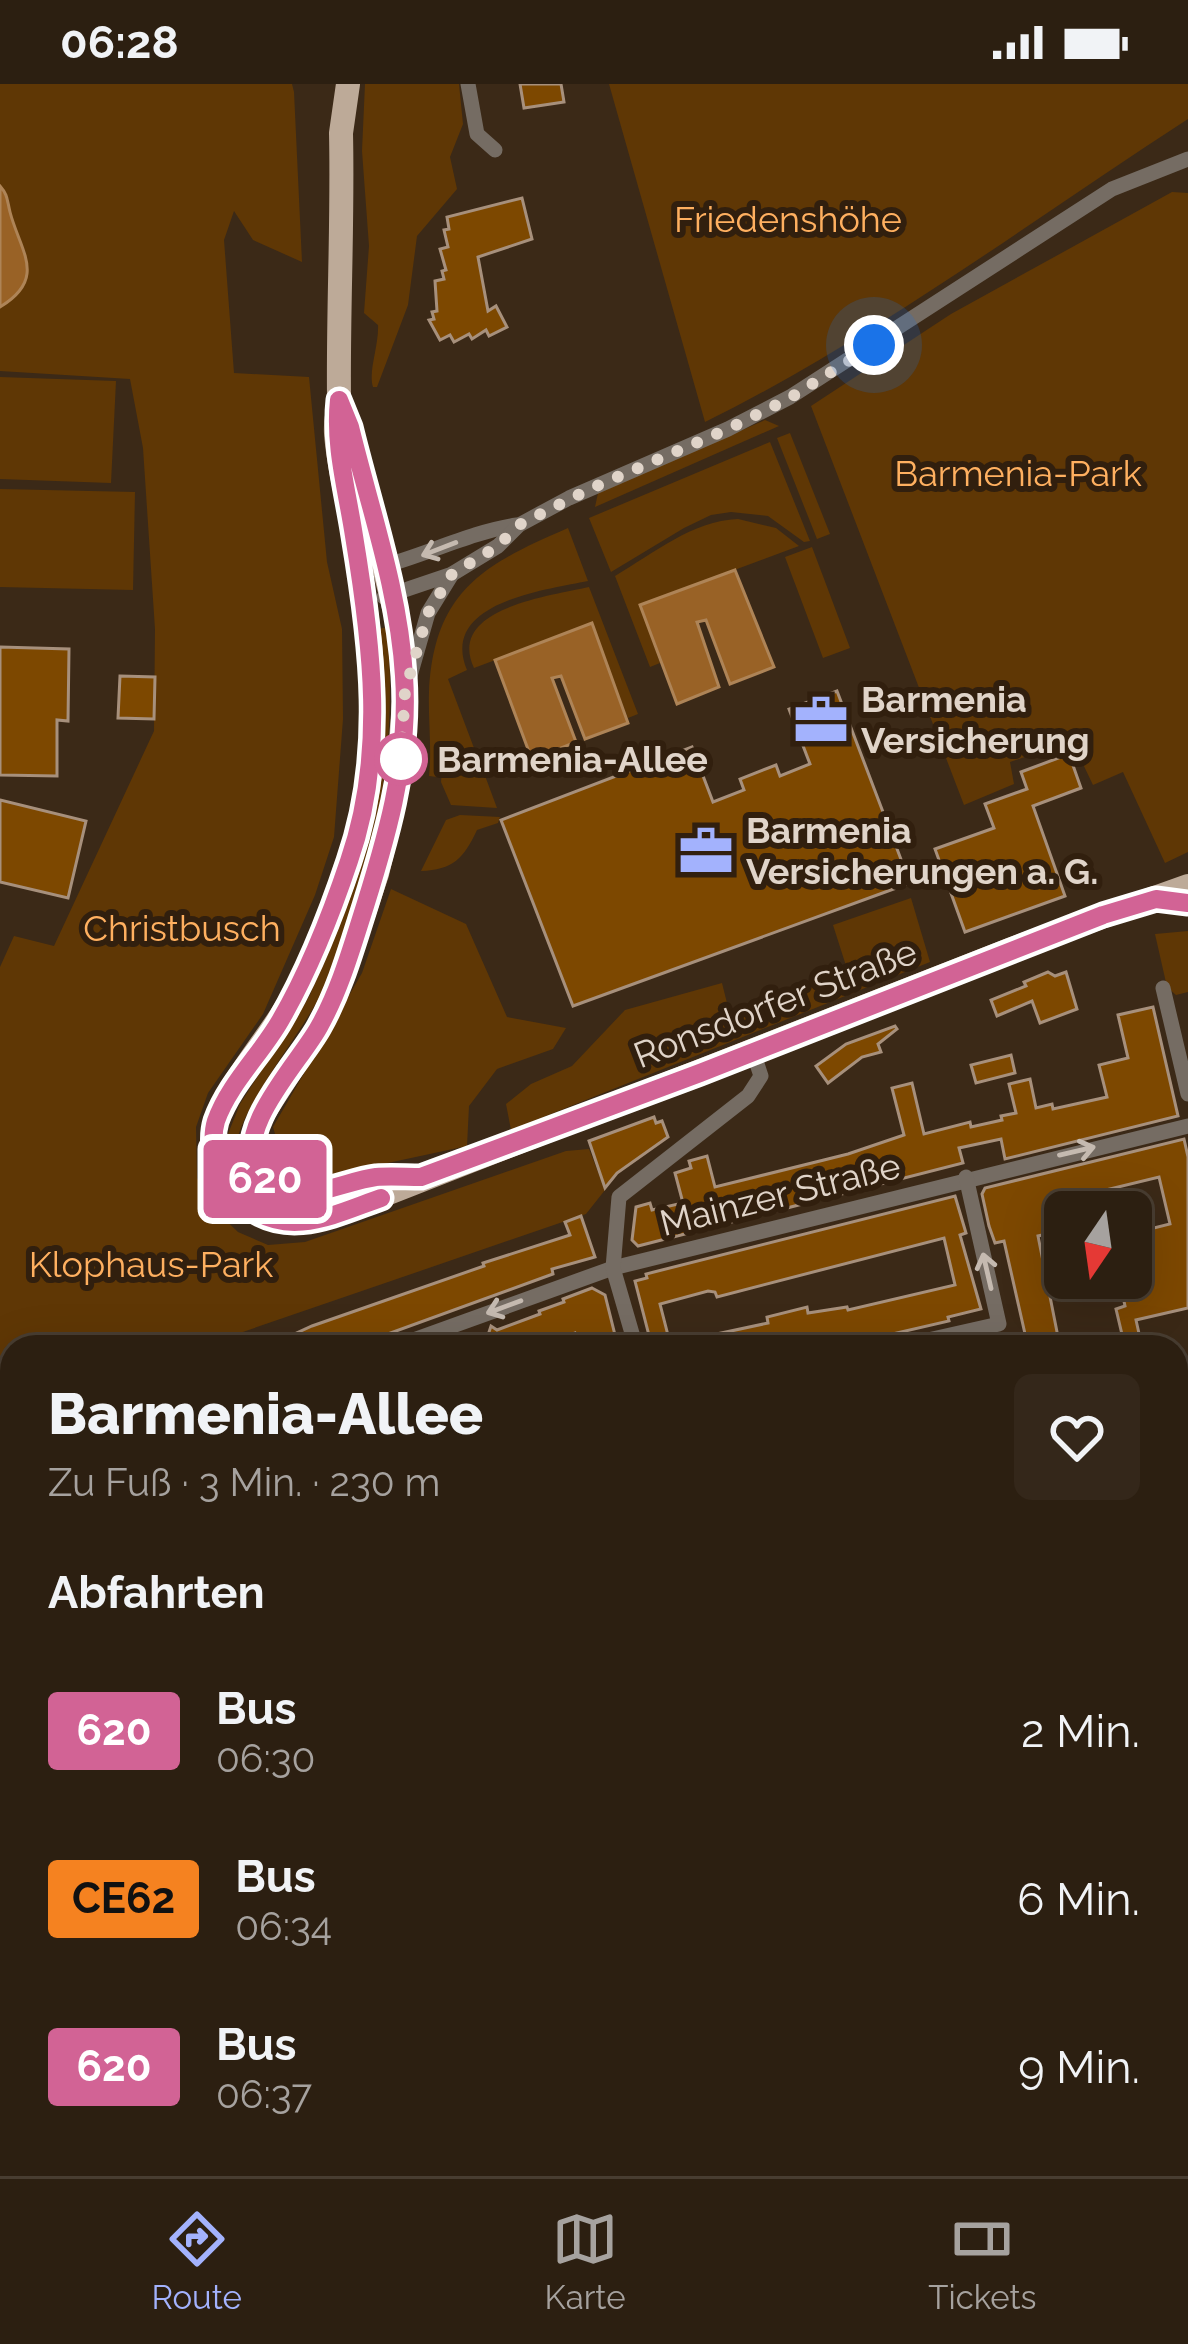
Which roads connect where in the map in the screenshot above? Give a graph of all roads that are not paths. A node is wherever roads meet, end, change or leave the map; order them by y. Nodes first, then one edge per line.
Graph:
1 (326, 84) edge
2 (348, 84) edge
3 (468, 84) edge
4 (341, 133) junction
5 (495, 150) dead end
6 (1188, 159) edge
7 (339, 400) junction
8 (519, 525) junction
9 (386, 566) junction
10 (359, 573) junction
11 (452, 574) junction
12 (393, 596) junction
13 (363, 602) junction
14 (405, 691) junction
15 (1188, 886) edge
16 (1156, 899) junction
17 (1188, 903) edge
18 (1163, 988) dead end
19 (753, 1052) junction
20 (1188, 1094) edge
21 (1188, 1126) edge
22 (421, 1177) junction
23 (966, 1177) junction
24 (614, 1268) junction
25 (427, 1335) edge
26 (633, 1335) edge
27 (950, 1335) edge

1 - 4 main road, Ronsdorfer Straße
2 - 4 main road, Ronsdorfer Straße
3 - 5 street
4 - 7 main road, Ronsdorfer Straße
6 - 8 street
7 - 9 main road, Ronsdorfer Straße
7 - 10 main road, Ronsdorfer Straße
8 -> 9 street
8 - 11 street
9 - 10 street
9 - 12 main road, Ronsdorfer Straße
10 - 13 main road, Ronsdorfer Straße
11 - 12 street
11 - 14 street
12 - 13 street
12 - 14 main road, Ronsdorfer Straße
13 - 22 main road, Ronsdorfer Straße
14 - 22 main road, Ronsdorfer Straße
15 - 16 main road, Ronsdorfer Straße
16 - 17 street, Ronsdorfer Straße
16 - 19 main road, Ronsdorfer Straße
18 - 20 street
19 - 22 main road, Ronsdorfer Straße
19 - 24 street
23 -> 21 street, Mainzer Straße
23 - 24 street, Mainzer Straße
27 -> 23 street
24 -> 25 street, Mainzer Straße
24 - 26 street

